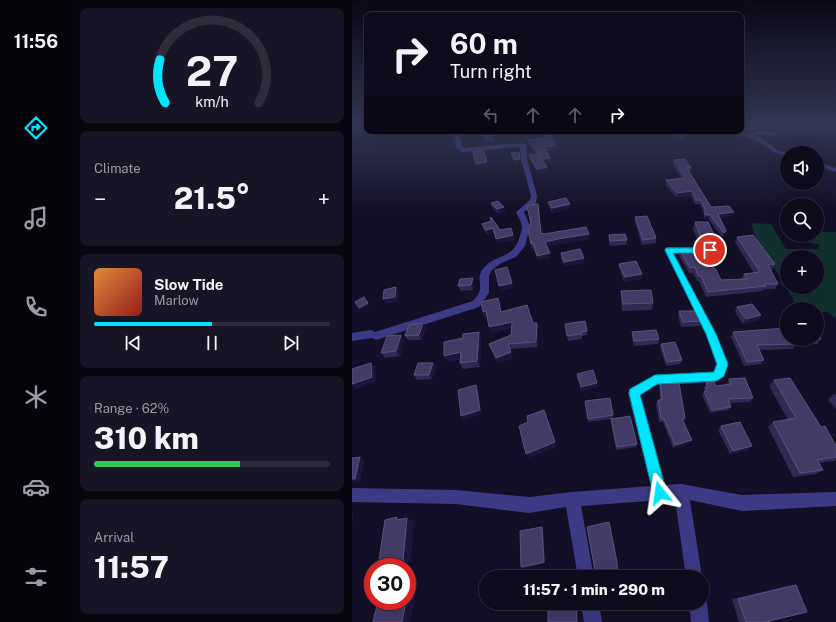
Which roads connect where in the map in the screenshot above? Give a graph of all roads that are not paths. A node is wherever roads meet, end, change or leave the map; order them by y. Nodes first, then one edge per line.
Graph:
1 (524, 152) edge
2 (824, 166) edge
3 (836, 170) edge
4 (710, 250) dead end
5 (352, 337) edge
6 (681, 491) junction
7 (660, 493) junction
8 (352, 495) edge
9 (572, 499) junction
10 (836, 499) edge
11 (585, 570) edge
12 (693, 570) edge
13 (591, 610) edge
14 (699, 610) edge
15 (593, 622) edge
16 (700, 622) edge

1 - 5 street
2 - 3 street
4 - 7 street
6 - 7 street
6 - 10 street
6 - 12 street
7 - 9 street
8 - 9 street
9 - 11 street
13 - 15 street
14 - 16 street

